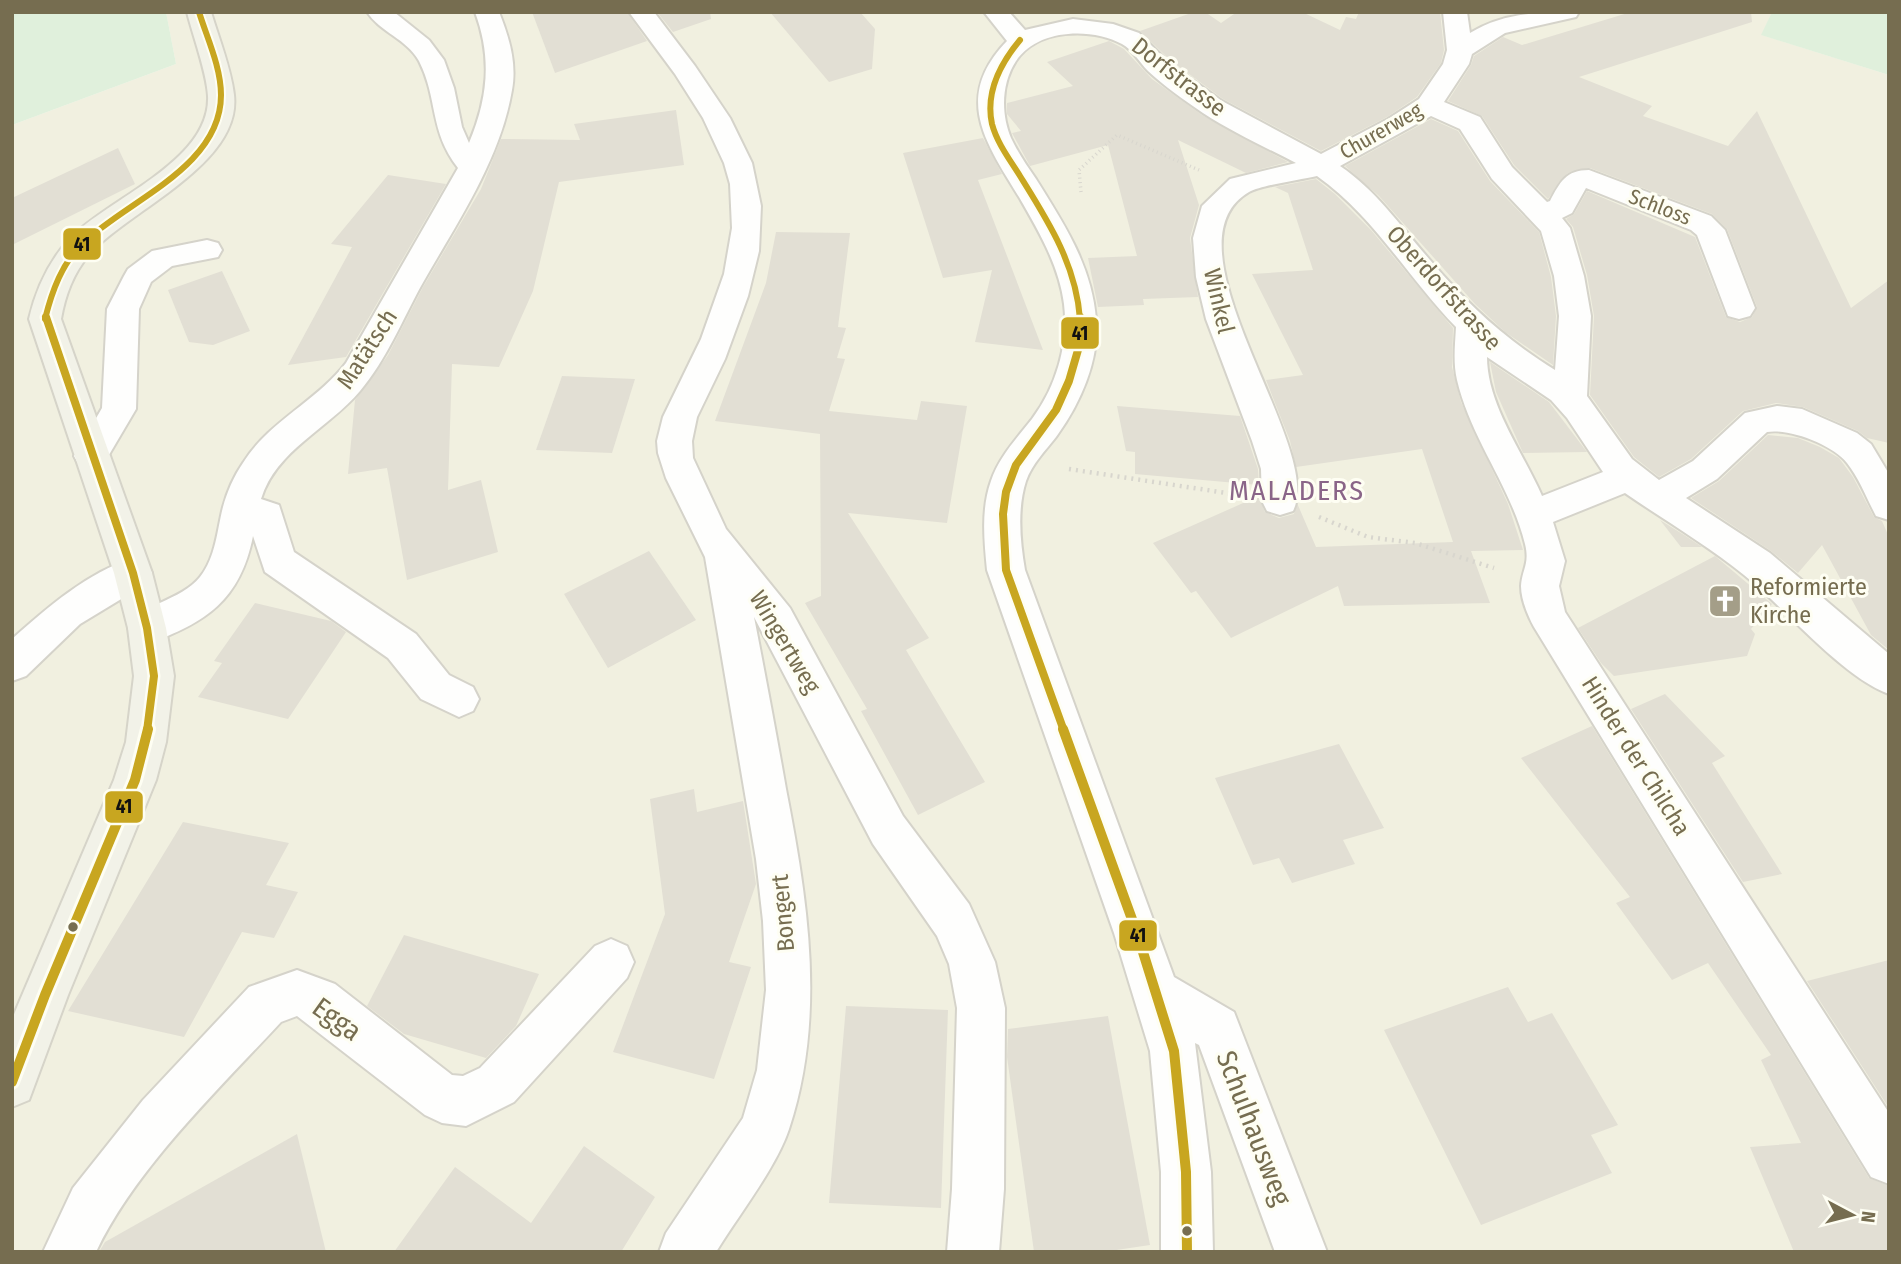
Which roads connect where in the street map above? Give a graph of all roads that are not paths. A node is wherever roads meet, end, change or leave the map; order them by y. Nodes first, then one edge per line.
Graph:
1 (199, 12) edge
2 (379, 12) edge
3 (487, 12) edge
4 (641, 12) edge
5 (996, 12) edge
6 (1455, 12) edge
7 (1567, 12) edge
8 (1020, 40) junction
9 (1460, 50) junction
10 (1429, 105) junction
11 (471, 166) junction
12 (1318, 167) junction
13 (1545, 214) junction
14 (207, 250) dead end
15 (1739, 308) dead end
16 (1472, 323) junction
17 (1570, 399) junction
18 (1874, 454) edge
19 (91, 456) junction
20 (1628, 477) junction
21 (1659, 496) junction
22 (1280, 501) dead end
23 (242, 506) junction
24 (1889, 506) edge
25 (1532, 515) junction
26 (723, 553) junction
27 (133, 573) junction
28 (148, 628) junction
29 (12, 664) edge
30 (1889, 677) edge
31 (459, 699) dead end
32 (611, 962) dead end
33 (1158, 994) junction
34 (12, 1083) edge
35 (1889, 1159) edge
36 (69, 1252) edge
37 (685, 1252) edge
38 (973, 1252) edge
39 (1187, 1252) edge
40 (1301, 1252) edge

1 - 19 main road
2 - 11 street
3 - 11 street, Matätsch
4 - 26 street, Wingertweg
5 - 8 street
6 - 9 street
7 - 9 street
8 - 12 street, Dorfstrasse
8 - 33 street
9 - 10 street, Churerweg
10 - 12 street, Churerweg
10 - 13 street
11 - 23 street, Matätsch
12 - 16 street, Oberdorfstrasse
12 - 22 street, Winkel
13 - 15 street, Schloss
13 - 17 street
14 - 19 street
16 - 17 street, Oberdorfstrasse
16 - 25 street, Hinder der Chilcha
17 - 20 street, Oberdorfstrasse
18 - 21 street
18 - 24 street
19 - 27 main road
20 - 21 street, Oberdorfstrasse
20 - 25 street
21 - 30 street, Oberdorfstrasse
23 - 28 street, Matätsch
23 - 31 street
25 - 35 street, Hinder der Chilcha
26 - 37 street, Bongert
26 - 38 street, Wingertweg
27 - 28 main road
27 - 29 street
28 - 34 main road
32 - 36 street, Egga
33 - 39 street
33 - 40 street, Schulhausweg

